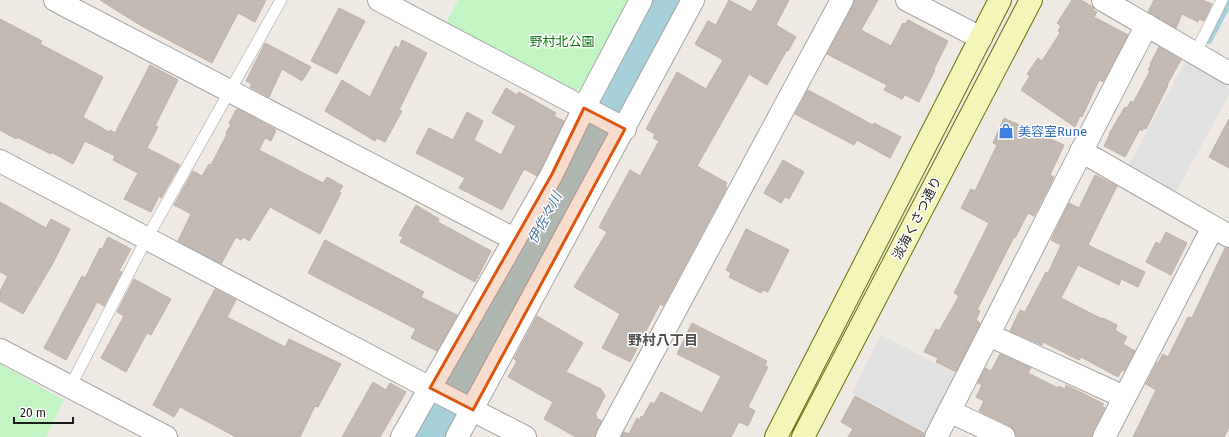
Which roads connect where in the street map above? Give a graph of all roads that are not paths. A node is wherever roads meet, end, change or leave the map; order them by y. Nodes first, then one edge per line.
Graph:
1 (55, 0) edge
2 (281, 0) edge
3 (379, 0) edge
4 (641, 0) edge
5 (693, 0) edge
6 (842, 0) edge
7 (907, 0) edge
8 (1000, 0) edge
9 (1030, 0) edge
10 (1103, 0) edge
11 (1222, 0) edge
12 (1147, 25) junction
13 (981, 38) junction
14 (1195, 54) junction
15 (1229, 73) edge
16 (230, 91) junction
17 (587, 110) junction
18 (625, 129) junction
19 (1081, 151) junction
20 (0, 161) edge
21 (1221, 232) edge
22 (147, 238) junction
23 (514, 239) junction
24 (989, 335) junction
25 (0, 350) edge
26 (70, 387) junction
27 (430, 388) junction
28 (1124, 398) junction
29 (473, 410) junction
30 (949, 411) junction
31 (166, 437) edge
32 (402, 437) edge
33 (458, 437) edge
34 (525, 437) edge
35 (607, 437) edge
36 (776, 437) edge
37 (803, 437) edge
38 (936, 437) edge
39 (1004, 437) edge
40 (1104, 437) edge

1 - 16 street
2 - 16 lane
3 - 17 street
4 - 17 street
5 - 18 street
6 - 35 street
7 - 13 street
8 - 13 street, 淡海くさつ通り
9 - 37 street, 淡海くさつ通り
10 - 12 street
11 - 14 lane
12 - 14 street
12 - 19 street
13 - 36 street, 淡海くさつ通り
14 - 15 street
16 - 22 lane
16 - 23 street
17 - 18 street
17 - 23 street
18 - 29 street
19 - 21 street
19 - 24 street
20 - 22 street
21 - 28 street
22 - 26 lane
22 - 27 street
23 - 27 street
24 - 28 street
24 - 30 street
25 - 26 street
26 - 31 street
27 - 29 street
27 - 32 street
28 - 40 street
29 - 33 street
29 - 34 street
30 - 38 street
30 - 39 street

